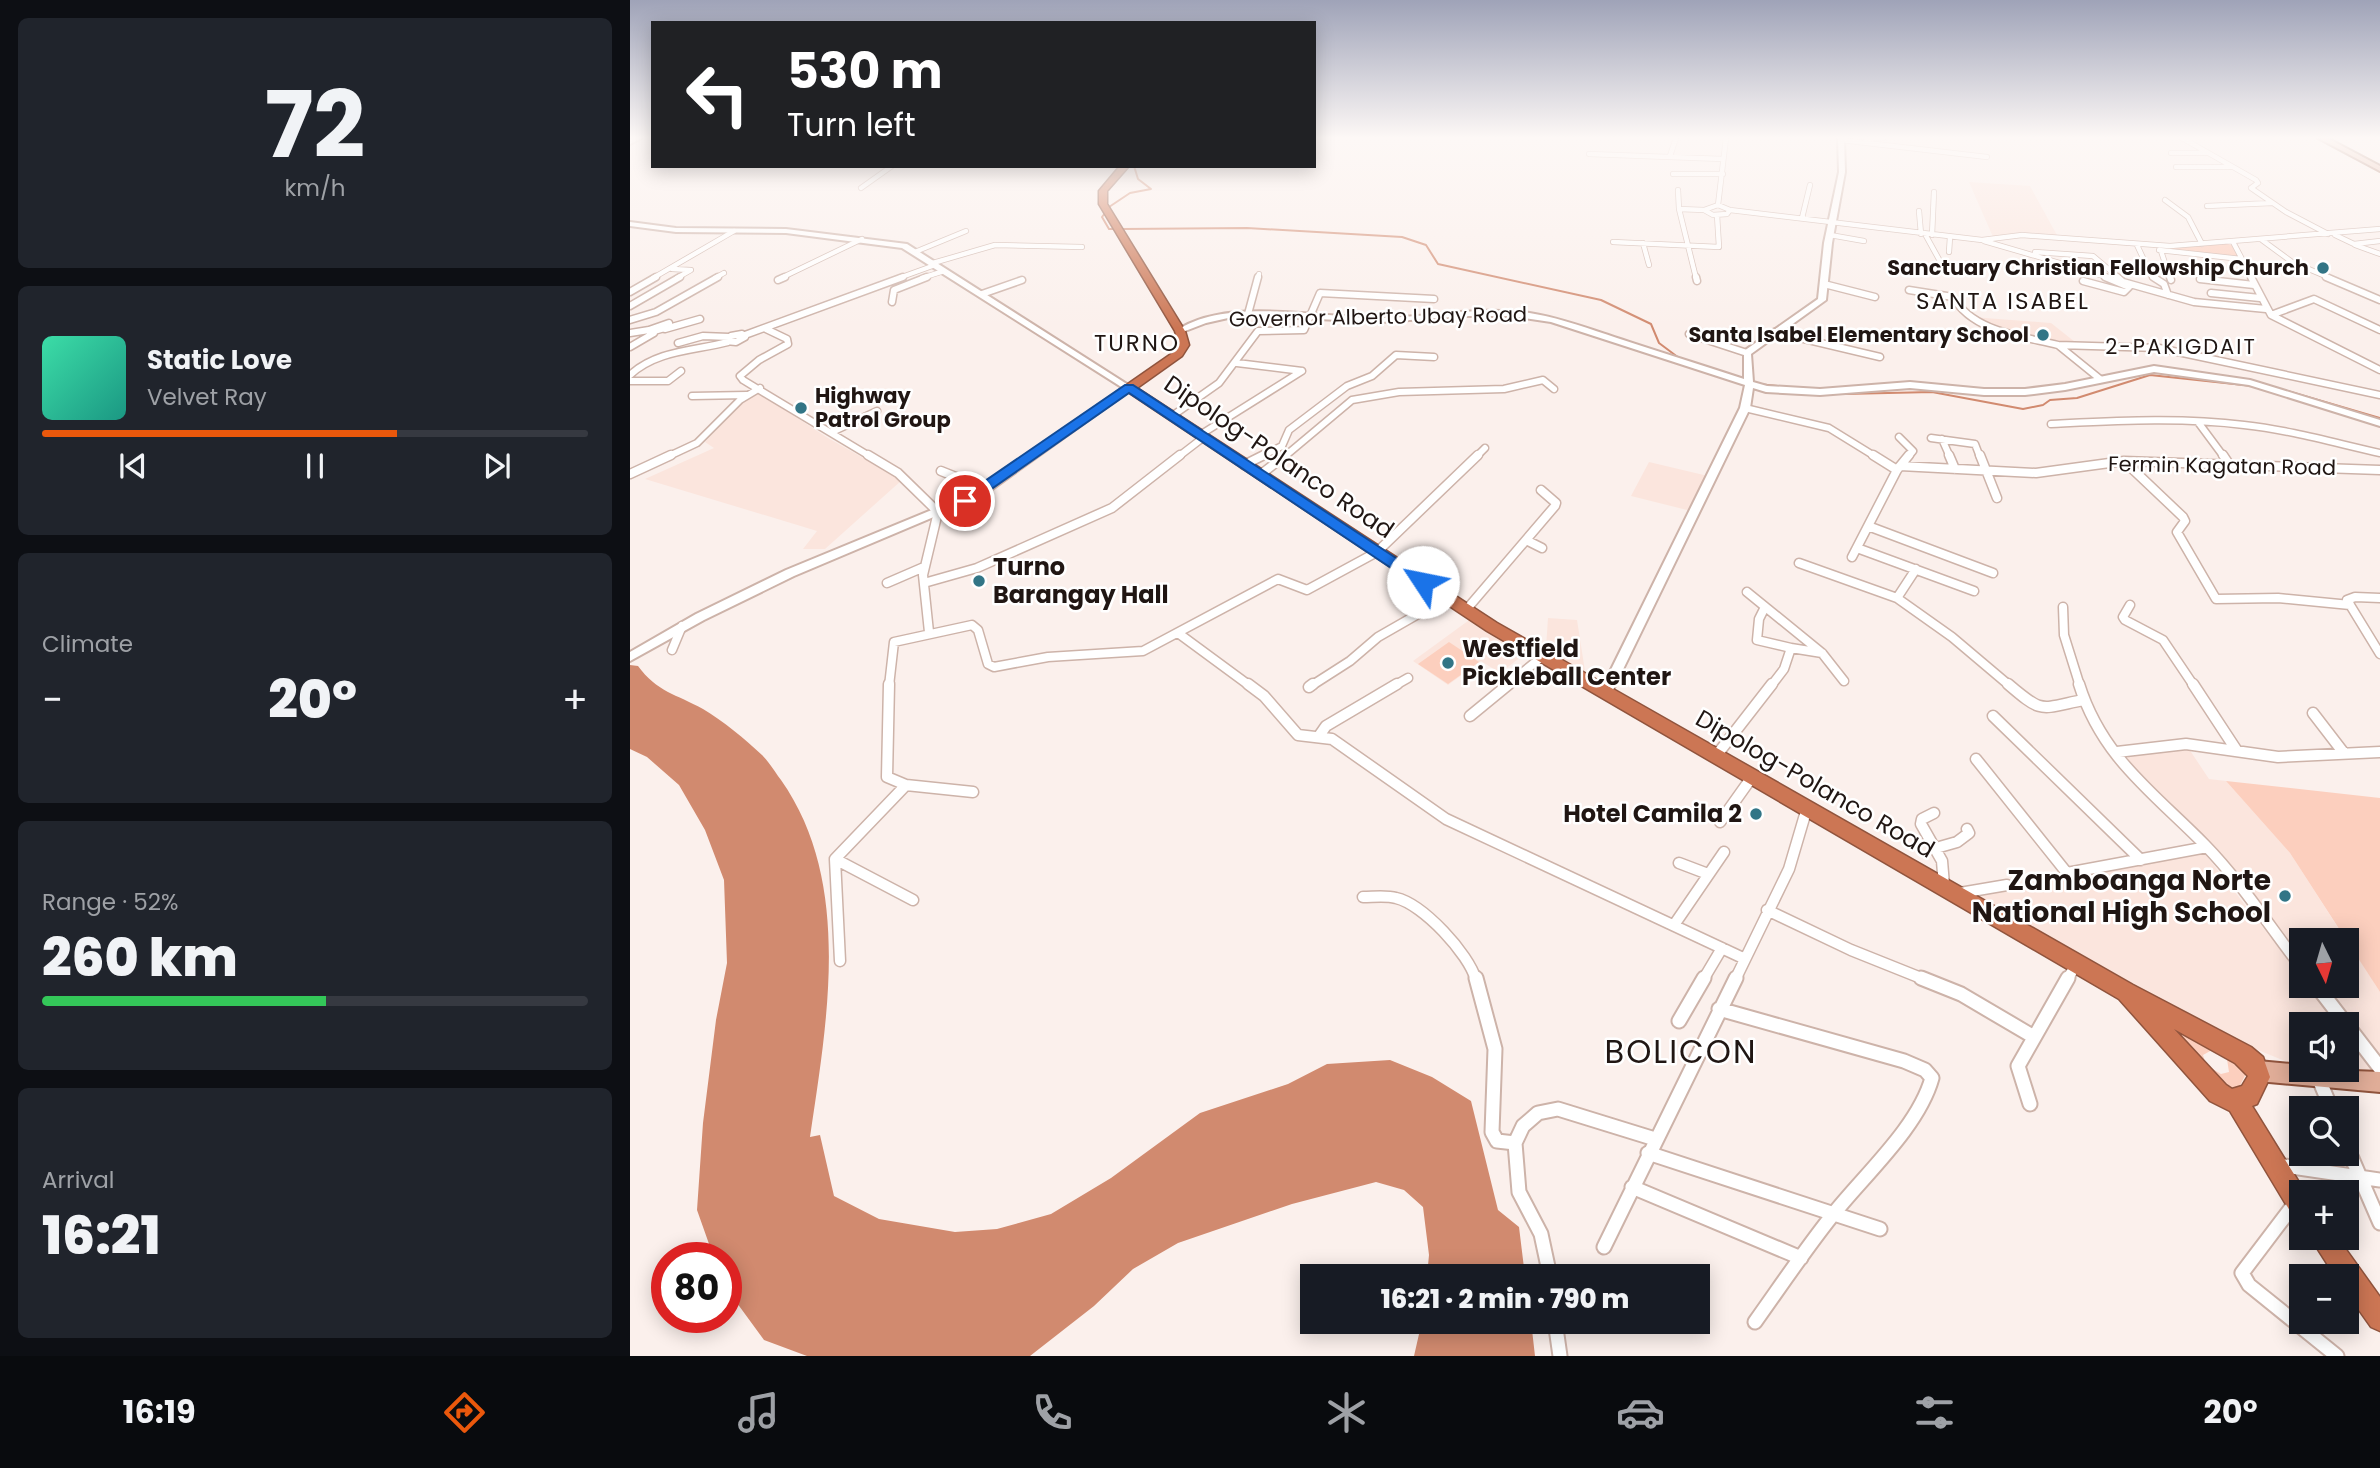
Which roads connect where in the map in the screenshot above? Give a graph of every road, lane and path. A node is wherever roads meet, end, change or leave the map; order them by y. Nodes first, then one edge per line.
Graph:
1 (1103, 201) edge
2 (1679, 201) edge
3 (1719, 201) edge
4 (1806, 201) edge
5 (1837, 201) edge
6 (1934, 201) edge
7 (2167, 201) edge
8 (2272, 203) joint
9 (1718, 205) junction
10 (2207, 206) dead end
11 (1679, 209) junction
12 (1704, 210) junction
13 (1730, 210) junction
14 (1919, 211) dead end
15 (1819, 214) dead end
16 (1717, 215) junction
17 (1802, 218) junction
18 (1820, 221) junction
19 (1833, 222) junction
20 (630, 224) edge
21 (2380, 229) edge
22 (734, 231) junction
23 (965, 231) dead end
24 (1923, 234) junction
25 (2331, 234) junction
26 (1830, 235) junction
27 (1932, 235) junction
28 (1950, 237) junction
29 (2064, 238) junction
30 (862, 239) junction
31 (1982, 240) junction
32 (2262, 240) junction
33 (1864, 241) dead end
34 (2380, 241) edge
35 (1613, 242) dead end
36 (2233, 242) junction
37 (1643, 243) junction
38 (2107, 243) junction
39 (2202, 244) junction
40 (2354, 244) junction
41 (1689, 246) junction
42 (2137, 246) junction
43 (2151, 246) junction
44 (1082, 247) dead end
45 (2035, 251) dead end
46 (2161, 251) junction
47 (915, 252) junction
48 (1949, 252) dead end
49 (2119, 253) dead end
50 (1934, 254) dead end
51 (2075, 254) junction
52 (2380, 254) edge
53 (2241, 260) junction
54 (934, 264) junction
55 (1648, 265) dead end
56 (2066, 266) junction
57 (670, 269) junction
58 (2109, 269) junction
59 (944, 271) junction
60 (724, 274) dead end
61 (1259, 274) dead end
62 (2200, 279) dead end
63 (778, 280) dead end
64 (1022, 280) dead end
65 (2171, 280) dead end
66 (1696, 281) dead end
67 (2083, 281) dead end
68 (2123, 282) junction
69 (1332, 284) dead end
70 (1824, 284) junction
71 (2254, 285) junction
72 (1909, 290) dead end
73 (630, 292) edge
74 (1329, 293) junction
75 (2211, 293) dead end
76 (982, 294) junction
77 (2168, 295) junction
78 (1875, 297) dead end
79 (2260, 298) junction
80 (1434, 299) dead end
81 (2380, 300) edge
82 (892, 302) dead end
83 (630, 308) edge
84 (2269, 312) junction
85 (650, 314) junction
86 (1248, 314) junction
87 (1310, 317) junction
88 (700, 319) dead end
89 (630, 320) edge
90 (1177, 327) junction
91 (767, 330) junction
92 (2380, 330) edge
93 (652, 331) junction
94 (1774, 332) junction
95 (630, 333) edge
96 (1689, 334) dead end
97 (729, 340) junction
98 (678, 343) dead end
99 (2058, 345) junction
100 (630, 347) edge
101 (1747, 354) junction
102 (1434, 357) dead end
103 (1880, 357) dead end
104 (1237, 363) junction
105 (2380, 370) edge
106 (632, 371) edge
107 (681, 371) dead end
108 (2100, 379) junction
109 (630, 381) edge
110 (1748, 383) junction
111 (760, 388) junction
112 (1129, 388) junction
113 (1554, 389) dead end
114 (747, 395) junction
115 (2380, 395) edge
116 (692, 397) dead end
117 (1745, 408) junction
118 (877, 411) dead end
119 (1172, 416) junction
120 (2197, 422) junction
121 (2380, 423) edge
122 (2051, 424) dead end
123 (832, 432) junction
124 (1202, 436) junction
125 (1899, 437) dead end
126 (1931, 438) dead end
127 (1942, 439) junction
128 (1485, 448) dead end
129 (2380, 453) edge
130 (2124, 461) junction
131 (2229, 464) junction
132 (1244, 465) junction
133 (1898, 468) junction
134 (1955, 469) junction
135 (2380, 470) edge
136 (941, 471) dead end
137 (1986, 471) junction
138 (630, 474) edge
139 (1259, 475) junction
140 (986, 489) junction
141 (1541, 490) dead end
142 (1997, 498) dead end
143 (937, 512) junction
144 (1868, 526) junction
145 (1526, 540) junction
146 (1542, 548) dead end
147 (1857, 548) junction
148 (1377, 552) junction
149 (1852, 558) dead end
150 (1799, 562) dead end
151 (924, 567) junction
152 (1916, 569) junction
153 (1993, 573) dead end
154 (887, 583) dead end
155 (924, 583) junction
156 (1974, 591) dead end
157 (1747, 592) dead end
158 (1446, 598) junction
159 (1896, 598) junction
160 (2380, 598) edge
161 (2130, 605) dead end
162 (2350, 605) junction
163 (1765, 607) junction
164 (2063, 607) dead end
165 (1466, 610) junction
166 (682, 626) junction
167 (929, 632) junction
168 (1178, 634) junction
169 (1791, 648) junction
170 (672, 650) dead end
171 (1822, 653) junction
172 (2380, 654) edge
173 (1543, 656) junction
174 (630, 657) edge
175 (1408, 678) dead end
176 (1844, 681) dead end
177 (1308, 687) dead end
178 (1606, 692) junction
179 (2083, 700) junction
180 (2313, 713) dead end
181 (1470, 716) dead end
182 (1993, 716) dead end
183 (1319, 736) junction
184 (2237, 751) junction
185 (2117, 752) junction
186 (2343, 752) junction
187 (2380, 752) edge
188 (1716, 756) junction
189 (1976, 759) dead end
190 (1752, 777) junction
191 (906, 785) junction
192 (973, 792) dead end
193 (1807, 808) junction
194 (1934, 813) dead end
195 (1720, 822) dead end
196 (1968, 829) dead end
197 (2207, 847) junction
198 (1936, 848) junction
199 (1724, 852) dead end
200 (835, 859) junction
201 (2141, 860) junction
202 (1679, 863) dead end
203 (1708, 874) junction
204 (2007, 885) dead end
205 (1951, 889) junction
206 (1363, 897) dead end
207 (913, 900) dead end
208 (1767, 911) junction
209 (1674, 925) junction
210 (1722, 948) junction
211 (2289, 952) edge
212 (1743, 958) junction
213 (840, 961) dead end
214 (2077, 963) junction
215 (2326, 998) edge
216 (1719, 1009) junction
217 (2337, 1012) edge
218 (1679, 1021) dead end
219 (2177, 1031) junction
220 (2034, 1037) junction
221 (2359, 1041) edge
222 (2380, 1068) edge
223 (2258, 1071) junction
224 (2289, 1074) edge
225 (2359, 1080) edge
226 (2380, 1082) edge
227 (2237, 1101) junction
228 (2030, 1104) dead end
229 (1655, 1139) junction
230 (1515, 1143) junction
231 (1648, 1153) junction
232 (2273, 1165) junction
233 (2355, 1166) edge
234 (2359, 1177) junction
235 (2380, 1180) edge
236 (1632, 1187) junction
237 (2289, 1190) edge
238 (2289, 1214) edge
239 (1832, 1216) junction
240 (2380, 1223) edge
241 (1880, 1228) dead end
242 (1604, 1247) dead end
243 (2331, 1250) edge
244 (1801, 1258) junction
245 (1547, 1264) edge
246 (2380, 1318) edge
247 (1755, 1322) dead end
248 (1557, 1334) edge
249 (1560, 1356) edge
250 (2337, 1356) edge

1 - 90 highway
2 - 11 street
3 - 9 street
4 - 17 street
5 - 19 main road
6 - 27 street
7 - 39 street
8 - 10 street
8 - 25 street
9 - 12 street
9 - 13 street
11 - 12 street
11 - 41 street
12 - 16 street
13 - 16 street
13 - 17 street
14 - 24 street
15 - 18 street
16 - 41 street
17 - 18 street
18 - 19 street
19 - 24 street
19 - 26 main road
20 - 22 main road
21 - 25 street
22 - 30 main road
22 - 57 street
23 - 47 street
24 - 27 street
24 - 50 street
25 - 32 street
25 - 40 street
26 - 33 street
26 - 70 main road
27 - 28 street
28 - 31 street
28 - 48 street
29 - 31 street
29 - 38 street
29 - 51 street
30 - 47 main road
30 - 63 street
31 - 56 street
32 - 36 street
32 - 81 street
34 - 40 street
35 - 37 street
36 - 39 street
36 - 53 street
37 - 41 street
37 - 55 street
38 - 42 street
38 - 49 street
39 - 43 street
40 - 52 street
41 - 66 street
42 - 43 street
42 - 77 street
43 - 46 street
44 - 54 street
45 - 51 street
46 - 53 street
46 - 65 street
47 - 54 main road
51 - 58 street
53 - 71 street
54 - 59 main road
54 - 91 street
56 - 58 street
56 - 68 street
57 - 73 street
57 - 83 street
58 - 68 street
59 - 76 main road
59 - 82 street
60 - 85 street
61 - 86 street
62 - 71 street
64 - 76 street
67 - 68 street
68 - 77 street
69 - 74 street
70 - 78 street
70 - 94 main road
71 - 79 street
72 - 99 street
74 - 80 street
74 - 87 street
75 - 79 street
76 - 112 main road
77 - 84 street
79 - 84 street
83 - 85 street
84 - 92 street
84 - 105 street
85 - 89 street
86 - 87 main road, Governor Alberto Ubay Road
86 - 90 main road, Governor Alberto Ubay Road
87 - 104 street
87 - 110 main road, Governor Alberto Ubay Road
88 - 93 street
90 - 112 highway
91 - 97 street
91 - 111 street
93 - 95 street
93 - 100 street
94 - 101 main road
94 - 103 street
96 - 101 street
97 - 98 street
97 - 106 street
99 - 108 street
99 - 115 street
101 - 110 main road
102 - 132 street
104 - 119 street
104 - 124 street
107 - 109 street
108 - 110 main road, Governor Alberto Ubay Road
108 - 121 main road, Governor Alberto Ubay Road
110 - 117 main road
111 - 114 street
111 - 123 street
112 - 119 highway, Dipolog-Polanco Road
112 - 140 main road
113 - 139 street
114 - 116 street
114 - 138 street
117 - 133 street, Fermin Kagatan Road
117 - 178 main road
118 - 123 street
119 - 124 highway, Dipolog-Polanco Road
120 - 122 street
120 - 129 street
120 - 131 street
123 - 143 street
124 - 132 highway, Dipolog-Polanco Road
124 - 155 street
125 - 133 street
126 - 127 street
127 - 134 street
127 - 137 street
128 - 148 street
130 - 131 street, Fermin Kagatan Road
130 - 137 street, Fermin Kagatan Road
130 - 162 street
131 - 135 street, Fermin Kagatan Road
132 - 139 highway, Dipolog-Polanco Road
133 - 134 street, Fermin Kagatan Road
133 - 144 street
134 - 137 street, Fermin Kagatan Road
136 - 140 street
137 - 142 street
139 - 148 highway, Dipolog-Polanco Road
140 - 143 main road
141 - 145 street
143 - 151 street
143 - 166 main road
144 - 147 street
144 - 153 street
145 - 146 street
145 - 165 street
147 - 149 street
147 - 152 street
148 - 158 highway, Dipolog-Polanco Road
148 - 168 street
150 - 159 street
151 - 154 street
151 - 155 street
152 - 156 street
152 - 159 street
155 - 167 street
157 - 163 street
158 - 165 highway, Dipolog-Polanco Road
158 - 177 street
159 - 179 street
160 - 162 street
161 - 184 street
162 - 172 street
163 - 169 street
163 - 171 street
164 - 179 street
165 - 173 highway, Dipolog-Polanco Road
166 - 170 street
166 - 174 main road
167 - 168 street
167 - 191 street
168 - 183 street
169 - 171 street
169 - 188 street
171 - 176 street
173 - 178 highway, Dipolog-Polanco Road
173 - 181 street
175 - 183 street
178 - 188 highway, Dipolog-Polanco Road
179 - 185 street
180 - 186 street
182 - 201 street
183 - 209 street
184 - 185 street
184 - 186 street
185 - 197 street
186 - 187 street
188 - 190 highway, Dipolog-Polanco Road
189 - 201 street
190 - 193 highway, Dipolog-Polanco Road
190 - 195 street
191 - 192 street
191 - 200 street
193 - 205 highway, Dipolog-Polanco Road
193 - 208 street
194 - 198 street
196 - 198 street
197 - 201 street
197 - 211 street
198 - 205 street
199 - 203 street
200 - 207 street
200 - 213 street
202 - 203 street
203 - 209 street
204 - 205 street
205 - 214 highway, Dipolog-Polanco Road
206 - 230 street
208 - 212 street
208 - 220 street
209 - 210 street
210 - 212 street
210 - 218 street
212 - 216 street
214 - 219 highway, Dipolog-Polanco Road
214 - 220 street
215 - 217 street
216 - 229 street
216 - 239 street
219 - 223 highway
219 - 227 highway, Dipolog-Polanco Road
220 - 228 street
221 - 222 street
223 - 224 main road
223 - 227 highway
225 - 226 main road
227 - 232 highway
229 - 230 street
229 - 231 street
230 - 245 street
231 - 236 street
231 - 239 street
232 - 234 street
232 - 237 highway
233 - 234 street
234 - 235 street
234 - 240 street
236 - 242 street
236 - 244 street
238 - 250 street
239 - 241 street
239 - 244 street
243 - 246 highway
244 - 247 street
248 - 249 street

